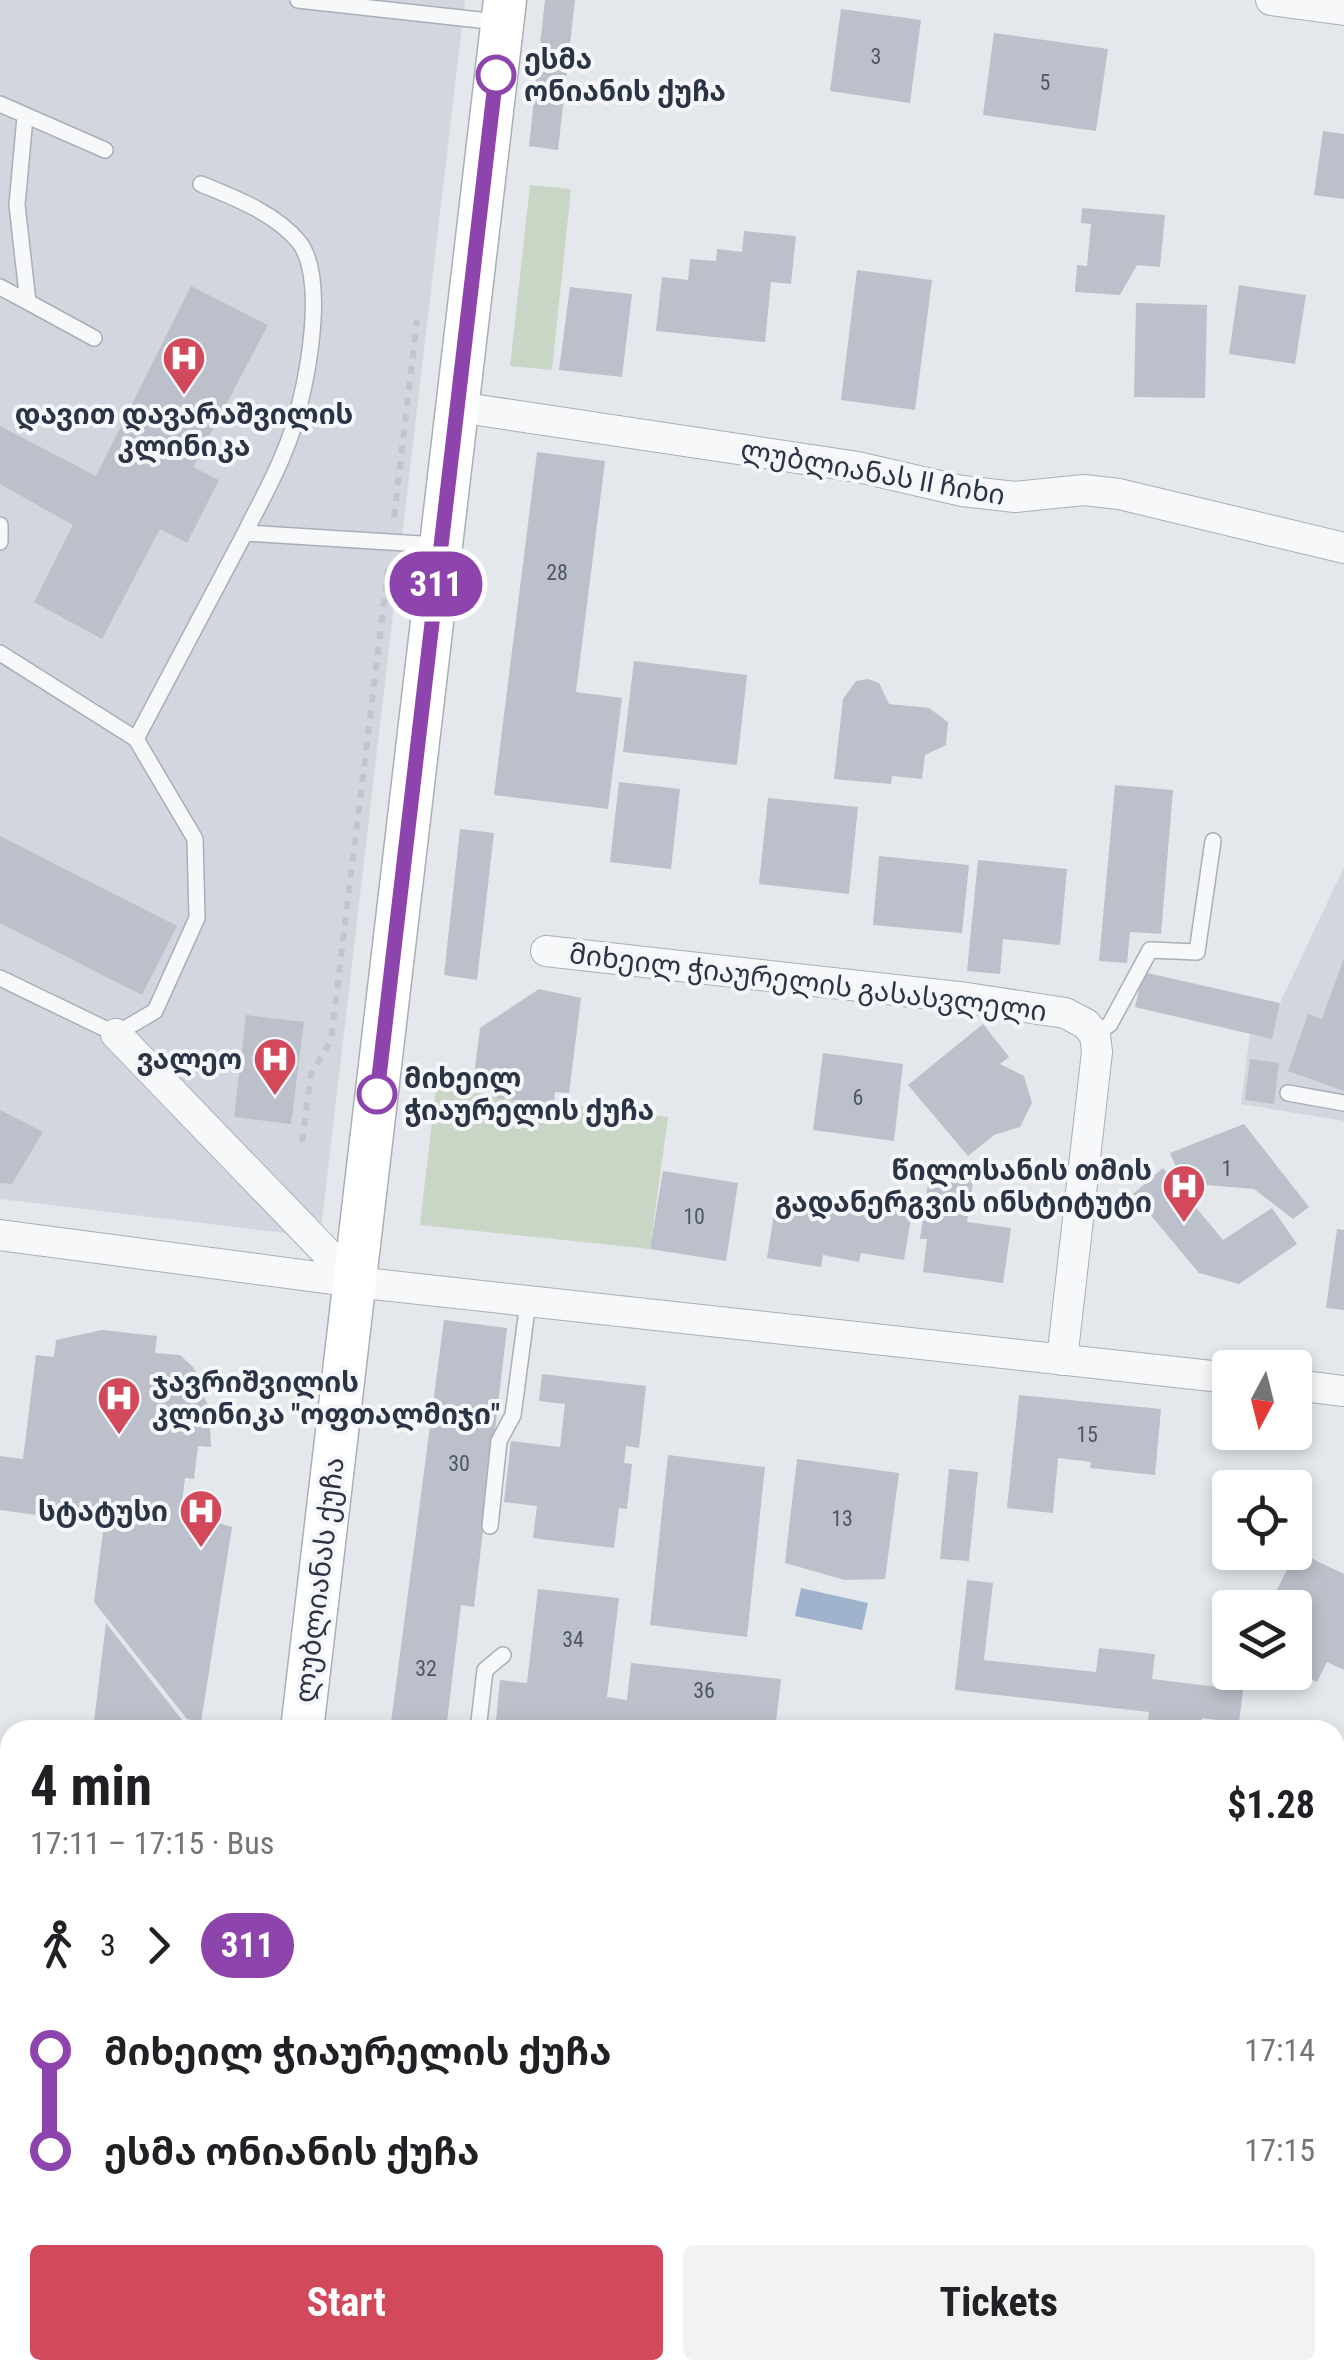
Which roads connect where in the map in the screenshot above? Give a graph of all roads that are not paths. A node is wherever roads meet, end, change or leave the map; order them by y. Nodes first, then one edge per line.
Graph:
1 (298, 0) edge
2 (1271, 0) edge
3 (1344, 10) edge
4 (504, 11) edge
5 (0, 104) edge
6 (25, 117) junction
7 (105, 150) dead end
8 (201, 184) dead end
9 (0, 287) edge
10 (28, 302) junction
11 (94, 338) dead end
12 (458, 407) junction
13 (0, 524) edge
14 (245, 533) junction
15 (0, 542) edge
16 (441, 546) junction
17 (1344, 548) edge
18 (0, 653) edge
19 (136, 738) junction
20 (1213, 841) dead end
21 (546, 951) dead end
22 (0, 978) edge
23 (116, 1034) junction
24 (1095, 1035) junction
25 (1288, 1093) dead end
26 (1344, 1103) edge
27 (0, 1235) edge
28 (354, 1282) junction
29 (528, 1302) junction
30 (1062, 1360) junction
31 (1212, 1376) edge
32 (1312, 1388) edge
33 (1344, 1391) edge
34 (490, 1526) dead end
35 (503, 1655) dead end
36 (303, 1720) edge
37 (479, 1720) edge

1 - 4 lane
2 - 3 street
4 - 12 street, ლუბლიანას ქუჩა
5 - 6 lane
6 - 7 lane
6 - 10 lane
8 - 14 lane
9 - 10 lane
10 - 11 lane
12 - 16 street, ლუბლიანას ქუჩა
12 - 17 street, ლუბლიანას II ჩიხი
13 - 15 lane
14 - 16 lane
14 - 19 lane
16 - 28 street, ლუბლიანას ქუჩა
18 - 19 lane
19 - 23 lane
20 - 24 lane
21 - 24 street, მიხეილ ჭიაურელის გასასვლელი
22 - 23 lane
23 - 28 street
24 - 30 street
25 - 26 lane
27 - 28 street
28 - 29 street
28 - 36 street, ლუბლიანას ქუჩა
29 - 30 street
29 - 34 lane
30 - 31 street
32 - 33 street
35 - 37 lane

